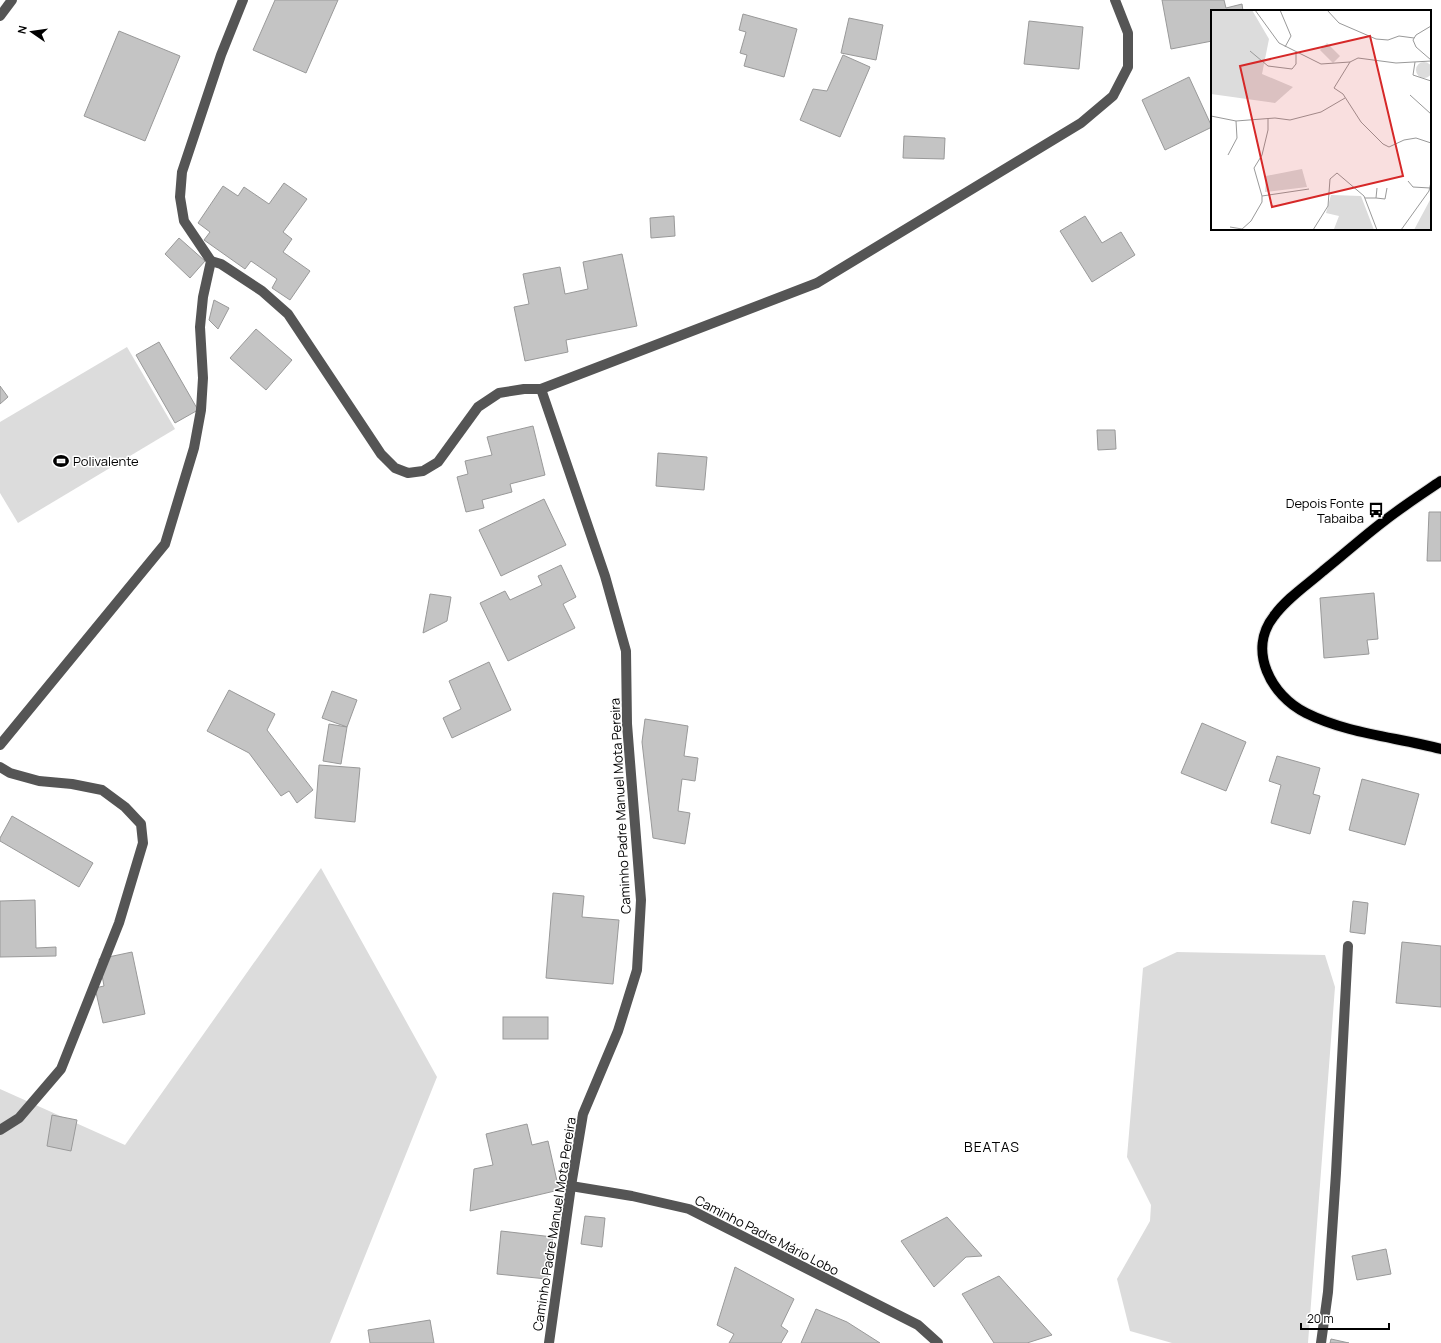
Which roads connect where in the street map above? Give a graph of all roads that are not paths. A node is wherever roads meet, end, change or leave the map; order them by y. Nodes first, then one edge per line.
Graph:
1 (12, 0) edge
2 (243, 0) edge
3 (1115, 0) edge
4 (0, 16) edge
5 (211, 261) junction
6 (541, 389) junction
7 (1441, 481) edge
8 (0, 745) edge
9 (1441, 749) edge
10 (0, 767) edge
11 (1348, 946) dead end
12 (0, 1130) edge
13 (571, 1186) junction
14 (549, 1343) edge
15 (938, 1343) edge
16 (1322, 1343) edge

1 - 4 street
2 - 5 street
3 - 6 street
5 - 6 street
5 - 8 street
6 - 13 street, Caminho Padre Manuel Mota Pereira
7 - 9 main road
10 - 12 street
11 - 16 street
13 - 14 street, Caminho Padre Manuel Mota Pereira
13 - 15 street, Caminho Padre Mário Lobo

